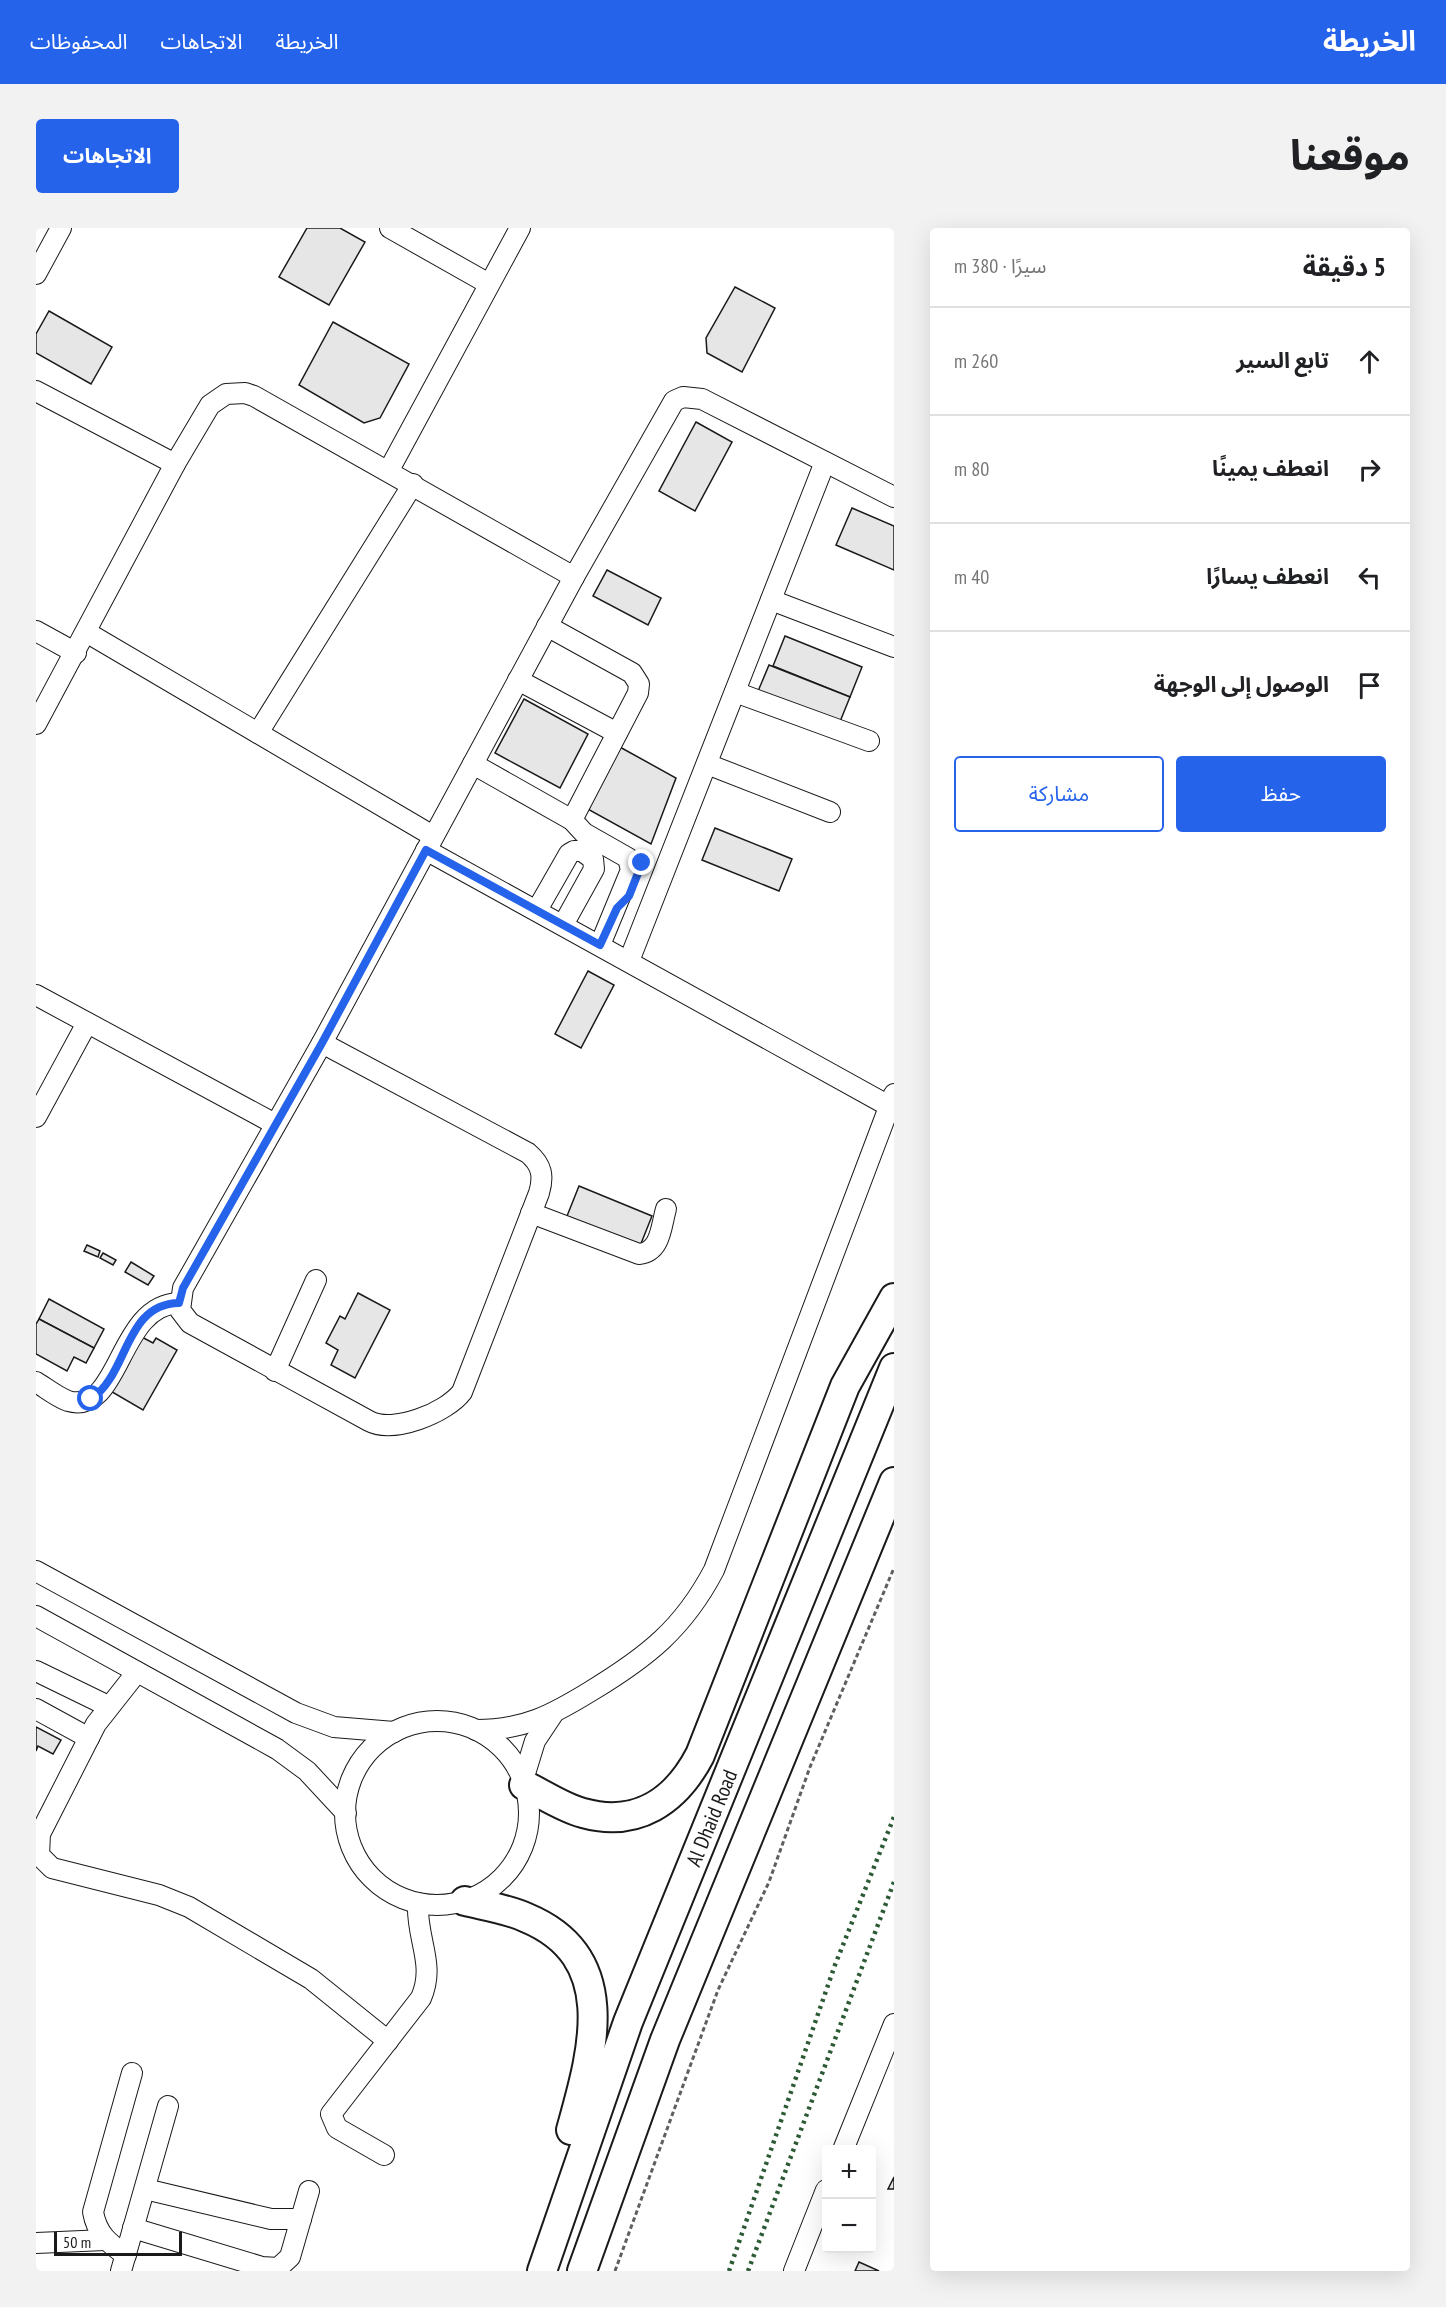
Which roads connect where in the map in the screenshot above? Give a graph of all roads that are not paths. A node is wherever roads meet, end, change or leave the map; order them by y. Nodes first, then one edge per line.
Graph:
1 (62, 228) edge
2 (390, 228) edge
3 (520, 228) edge
4 (36, 274) edge
5 (489, 284) junction
6 (36, 391) edge
7 (825, 462) junction
8 (175, 464) junction
9 (389, 471) junction
10 (413, 484) junction
11 (894, 497) edge
12 (574, 577) junction
13 (771, 600) junction
14 (547, 626) junction
15 (36, 631) edge
16 (86, 633) junction
17 (894, 647) edge
18 (75, 653) junction
19 (518, 680) junction
20 (735, 692) junction
21 (36, 724) edge
22 (258, 733) junction
23 (618, 733) junction
24 (869, 741) dead end
25 (472, 764) junction
26 (707, 764) junction
27 (830, 812) dead end
28 (572, 820) junction
29 (430, 843) junction
30 (537, 910) junction
31 (563, 925) junction
32 (600, 945) junction
33 (629, 961) junction
34 (36, 995) edge
35 (87, 1023) junction
36 (322, 1043) junction
37 (892, 1100) edge
38 (36, 1117) edge
39 (275, 1125) junction
40 (666, 1209) dead end
41 (531, 1213) junction
42 (316, 1280) dead end
43 (894, 1298) edge
44 (179, 1303) junction
45 (894, 1368) edge
46 (275, 1371) junction
47 (36, 1382) edge
48 (894, 1482) edge
49 (36, 1571) edge
50 (36, 1616) edge
51 (36, 1671) edge
52 (137, 1672) junction
53 (108, 1706) junction
54 (36, 1709) edge
55 (552, 1714) junction
56 (476, 1730) junction
57 (394, 1732) junction
58 (89, 1738) junction
59 (523, 1783) junction
60 (346, 1813) junction
61 (38, 1833) edge
62 (465, 1901) junction
63 (418, 1903) junction
64 (894, 2024) edge
65 (388, 2041) junction
66 (132, 2073) dead end
67 (168, 2106) dead end
68 (845, 2145) edge
69 (384, 2155) dead end
70 (145, 2189) junction
71 (309, 2191) dead end
72 (822, 2199) edge
73 (301, 2219) junction
74 (133, 2228) junction
75 (554, 2235) junction
76 (105, 2240) junction
77 (36, 2243) edge
78 (124, 2263) edge
79 (542, 2271) edge
80 (582, 2271) edge
81 (794, 2271) edge

1 - 4 street
2 - 5 street
3 - 5 street
5 - 9 street
6 - 8 street
7 - 11 street
7 - 12 street
7 - 13 street
8 - 9 street
8 - 16 street
9 - 10 street
10 - 12 street
10 - 22 street
12 - 14 street
13 - 17 street
13 - 20 street
14 - 19 street
14 - 23 street
15 - 18 street
16 - 18 street
16 - 22 street
18 - 21 street
19 - 23 street
19 - 25 street
20 - 24 street
20 - 26 street
22 - 29 street
23 - 28 street
25 - 28 street
25 - 29 street
26 - 27 street
26 - 33 street
28 - 32 street
29 - 30 street
29 - 36 street
30 - 31 street
30 - 31 street
31 - 32 street
32 - 33 street
33 - 37 street
34 - 35 street
35 - 38 street
35 - 39 street
36 - 39 street
36 - 41 street
37 - 55 street
39 - 44 street
40 - 41 street
41 - 46 street
42 - 46 street
43 - 59 highway
44 - 46 street
44 - 47 street
45 - 75 highway, Al Dhaid Road
48 - 80 highway, Al Dhaid Road
49 - 57 street
50 - 52 street
51 - 53 street
52 - 53 street
52 - 60 street
53 - 58 street
54 - 58 street
55 - 56 street
55 - 59 street
56 - 57 street
56 - 59 street
57 - 60 street
58 - 61 street
59 - 62 street
60 - 63 street
61 - 65 street
62 - 63 street
62 - 75 highway
63 - 65 street
64 - 68 street
65 - 69 street
66 - 76 street
67 - 70 street
70 - 73 street
70 - 74 street
71 - 73 street
72 - 81 street
73 - 74 street
74 - 78 street
75 - 79 highway, Al Dhaid Road
76 - 77 street
76 - 78 street

